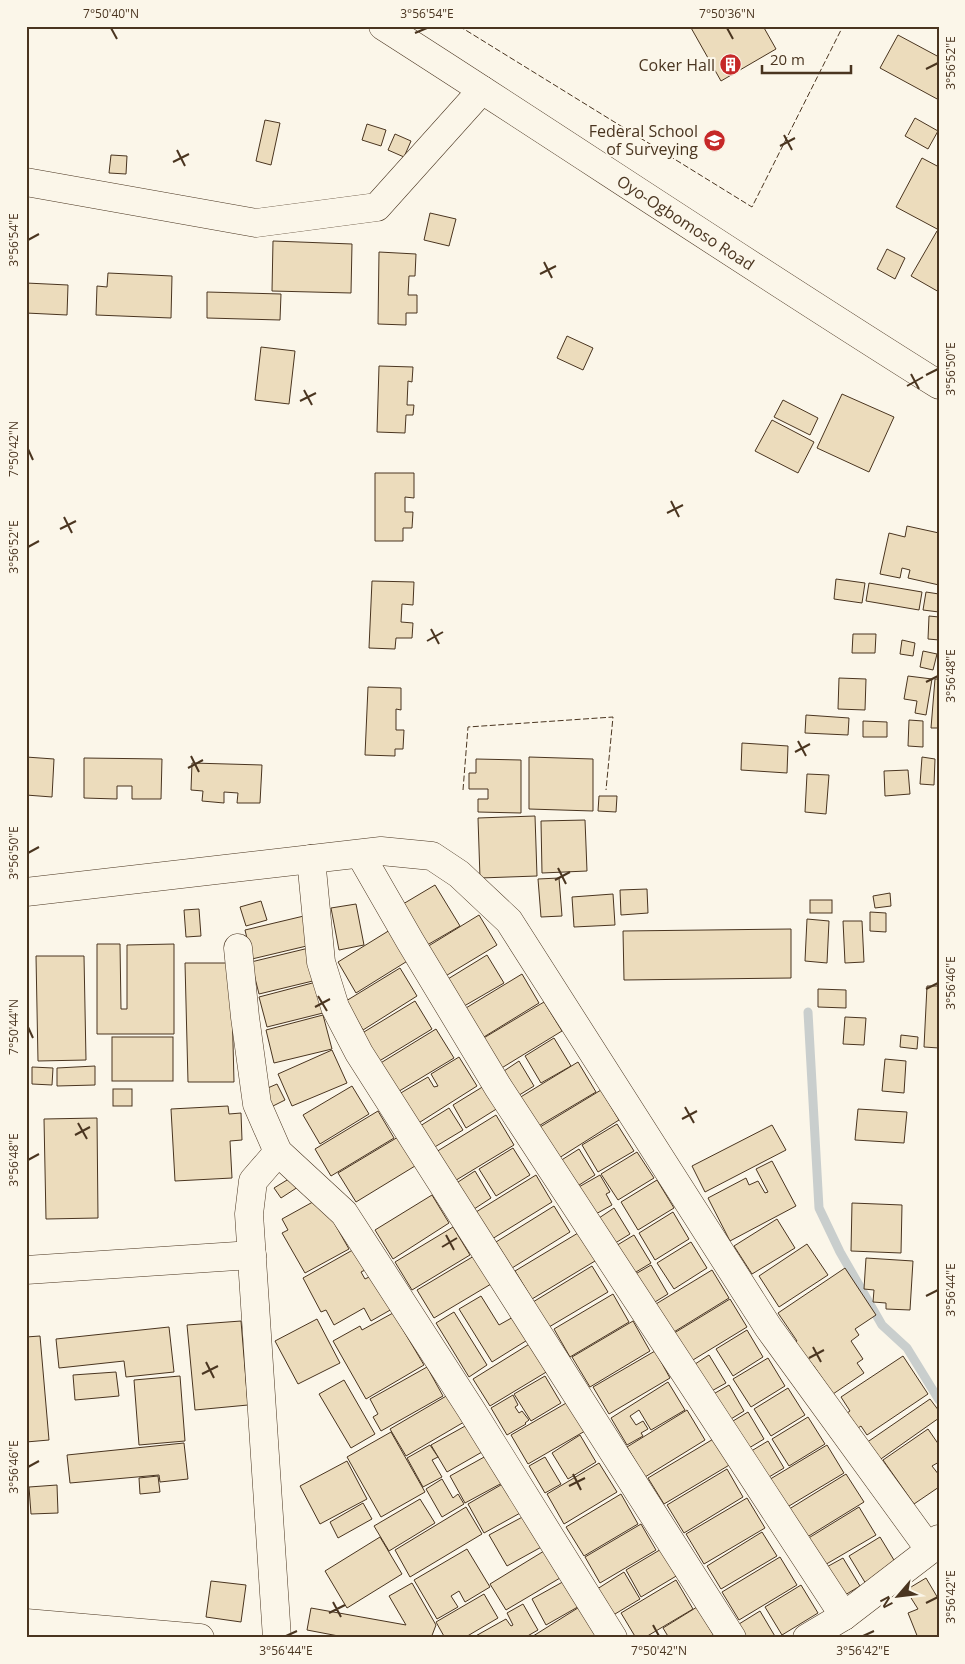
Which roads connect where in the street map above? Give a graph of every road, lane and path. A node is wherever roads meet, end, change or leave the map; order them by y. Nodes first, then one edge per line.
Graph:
1 (383, 26) edge
2 (482, 90) junction
3 (26, 182) edge
4 (939, 386) edge
5 (360, 854) junction
6 (311, 859) junction
7 (26, 892) edge
8 (238, 948) dead end
9 (278, 1152) junction
10 (252, 1255) junction
11 (26, 1270) edge
12 (934, 1544) edge
13 (844, 1616) junction
14 (26, 1623) edge
15 (200, 1638) edge
16 (277, 1638) edge
17 (613, 1638) edge
18 (732, 1638) edge
19 (807, 1638) edge

1 - 2 main road, Oyo-Ogbomoso Road
2 - 3 main road
2 - 4 main road, Oyo-Ogbomoso Road
5 - 6 main road
5 - 12 main road
5 - 13 main road
6 - 7 main road
6 - 18 main road
8 - 9 main road
9 - 10 main road
9 - 17 main road
10 - 11 main road
10 - 16 main road
12 - 13 main road
13 - 19 main road
14 - 15 main road

